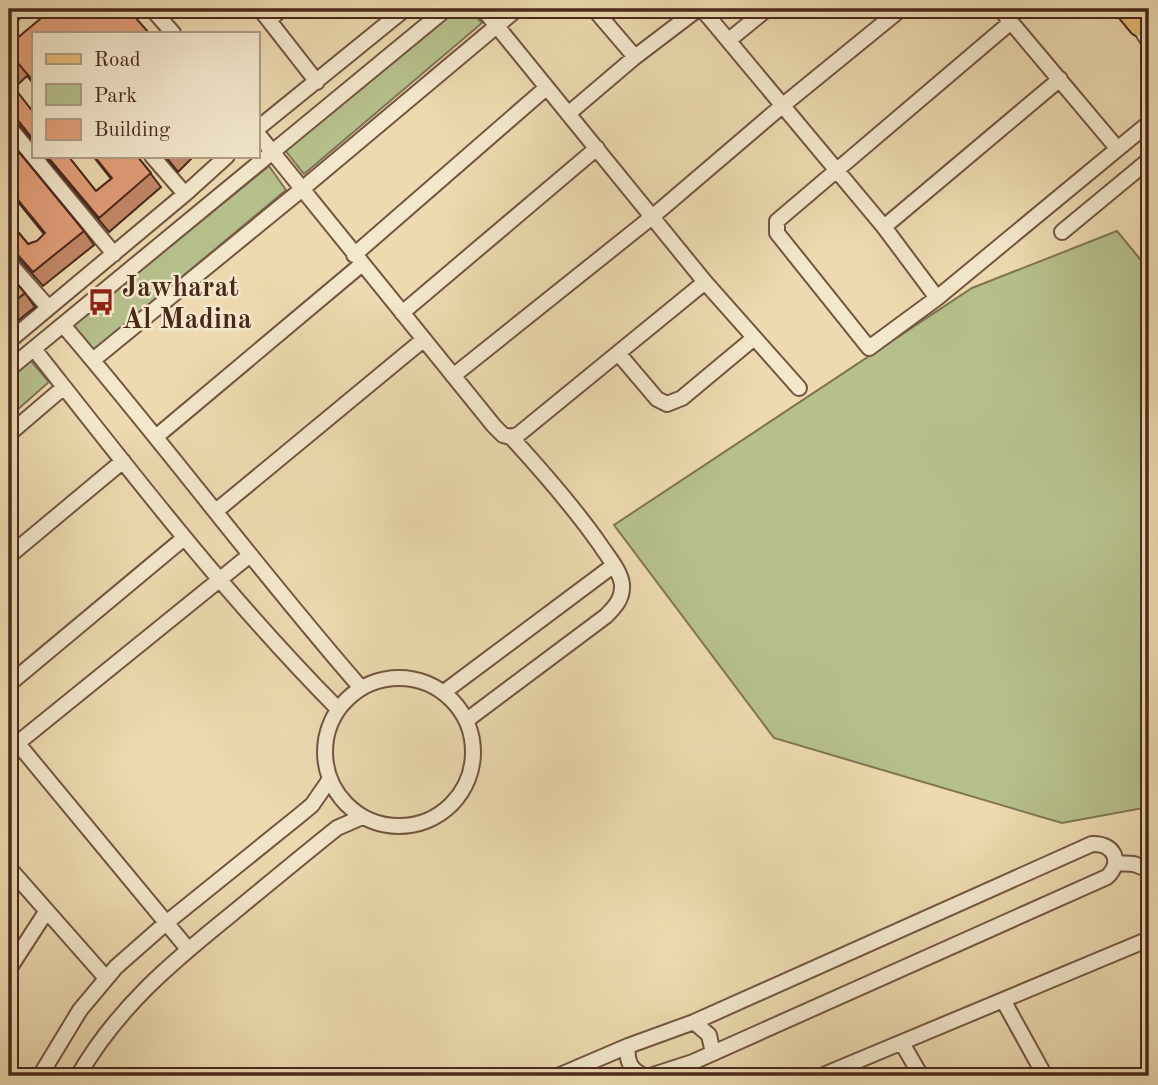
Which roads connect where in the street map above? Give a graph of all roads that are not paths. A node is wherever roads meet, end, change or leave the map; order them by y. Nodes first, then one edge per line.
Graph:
1 (282, 9) edge
2 (405, 9) edge
3 (446, 9) edge
4 (483, 9) edge
5 (517, 9) edge
6 (594, 9) edge
7 (700, 9) edge
8 (767, 9) edge
9 (901, 9) edge
10 (1000, 9) edge
11 (1125, 9) edge
12 (158, 11) edge
13 (264, 14) edge
14 (1011, 22) junction
15 (496, 25) junction
16 (1146, 29) edge
17 (172, 32) edge
18 (729, 40) junction
19 (635, 57) junction
20 (1060, 79) junction
21 (317, 82) junction
22 (546, 88) junction
23 (782, 106) junction
24 (568, 114) junction
25 (1149, 123) edge
26 (9, 127) edge
27 (259, 129) edge
28 (259, 134) edge
29 (597, 148) junction
30 (1117, 148) junction
31 (273, 152) junction
32 (32, 155) edge
33 (35, 158) edge
34 (154, 158) edge
35 (225, 158) edge
36 (1149, 160) edge
37 (836, 170) junction
38 (301, 190) junction
39 (185, 194) junction
40 (652, 217) junction
41 (884, 227) junction
42 (1062, 232) dead end
43 (114, 254) junction
44 (358, 259) junction
45 (9, 263) edge
46 (705, 282) junction
47 (937, 298) junction
48 (48, 307) junction
49 (402, 313) junction
50 (63, 325) junction
51 (754, 338) junction
52 (423, 340) junction
53 (9, 341) edge
54 (34, 349) junction
55 (618, 353) junction
56 (93, 360) junction
57 (9, 369) edge
58 (453, 376) junction
59 (64, 387) junction
60 (799, 388) dead end
61 (9, 433) edge
62 (157, 436) junction
63 (511, 437) junction
64 (123, 461) junction
65 (216, 512) junction
66 (184, 538) junction
67 (250, 555) junction
68 (9, 556) edge
69 (614, 565) junction
70 (220, 579) junction
71 (9, 684) edge
72 (360, 688) junction
73 (444, 692) junction
74 (338, 709) junction
75 (467, 720) junction
76 (11, 742) edge
77 (330, 779) junction
78 (362, 817) junction
79 (1116, 863) junction
80 (9, 868) edge
81 (1149, 870) edge
82 (46, 912) junction
83 (166, 923) junction
84 (1149, 939) edge
85 (188, 949) junction
86 (9, 969) edge
87 (106, 978) junction
88 (1003, 1000) junction
89 (694, 1022) junction
90 (902, 1043) junction
91 (628, 1046) junction
92 (713, 1054) junction
93 (40, 1076) edge
94 (78, 1076) edge
95 (558, 1076) edge
96 (648, 1076) edge
97 (821, 1076) edge
98 (921, 1076) edge
99 (1045, 1076) edge

1 - 13 street
2 - 21 street
3 - 31 street
4 - 15 street
5 - 15 street
6 - 19 street
7 - 18 street
7 - 19 street
8 - 18 street
9 - 23 street
10 - 14 street
11 - 16 main road
12 - 17 street
13 - 21 street
14 - 20 street
14 - 37 street
15 - 22 street
15 - 38 street
18 - 23 street
19 - 24 street
20 - 30 street
20 - 41 street
21 - 27 street
22 - 24 street
22 - 44 street
23 - 37 street
23 - 40 street
24 - 29 street
25 - 30 street
26 - 32 street
28 - 31 street
29 - 40 street
29 - 49 street
30 - 47 street
31 - 38 street
31 - 50 street
33 - 43 street
34 - 39 street
35 - 39 street
36 - 42 street
37 - 41 street
37 - 47 street
38 - 44 street
38 - 56 street
39 - 43 street
40 - 46 street
40 - 58 street
41 - 47 street
43 - 48 street
44 - 49 street
44 - 62 street
45 - 48 street
46 - 51 street
46 - 55 street
48 - 53 street
49 - 52 street
50 - 54 street
50 - 56 street
51 - 55 street
51 - 60 street
52 - 58 street
52 - 65 street
54 - 57 street
54 - 59 street
55 - 63 street
56 - 62 street
58 - 63 street
59 - 61 street
59 - 64 street
62 - 65 street
63 - 69 street
64 - 66 street
64 - 68 street
65 - 67 street
66 - 70 street
66 - 71 street
67 - 70 street
67 - 72 street
69 - 73 street
69 - 75 street
70 - 74 street
70 - 76 street
72 - 73 street
72 - 74 street
73 - 75 street
74 - 77 street
75 - 78 street
76 - 83 street
77 - 78 street
77 - 83 street
78 - 85 street
79 - 81 street
79 - 89 street
79 - 92 street
80 - 82 street
82 - 86 street
82 - 87 street
83 - 85 street
83 - 87 street
84 - 88 street
85 - 94 street
87 - 93 street
88 - 90 street
88 - 99 street
89 - 91 street
89 - 92 street
90 - 97 street
90 - 98 street
91 - 95 street
91 - 96 street
92 - 96 street

